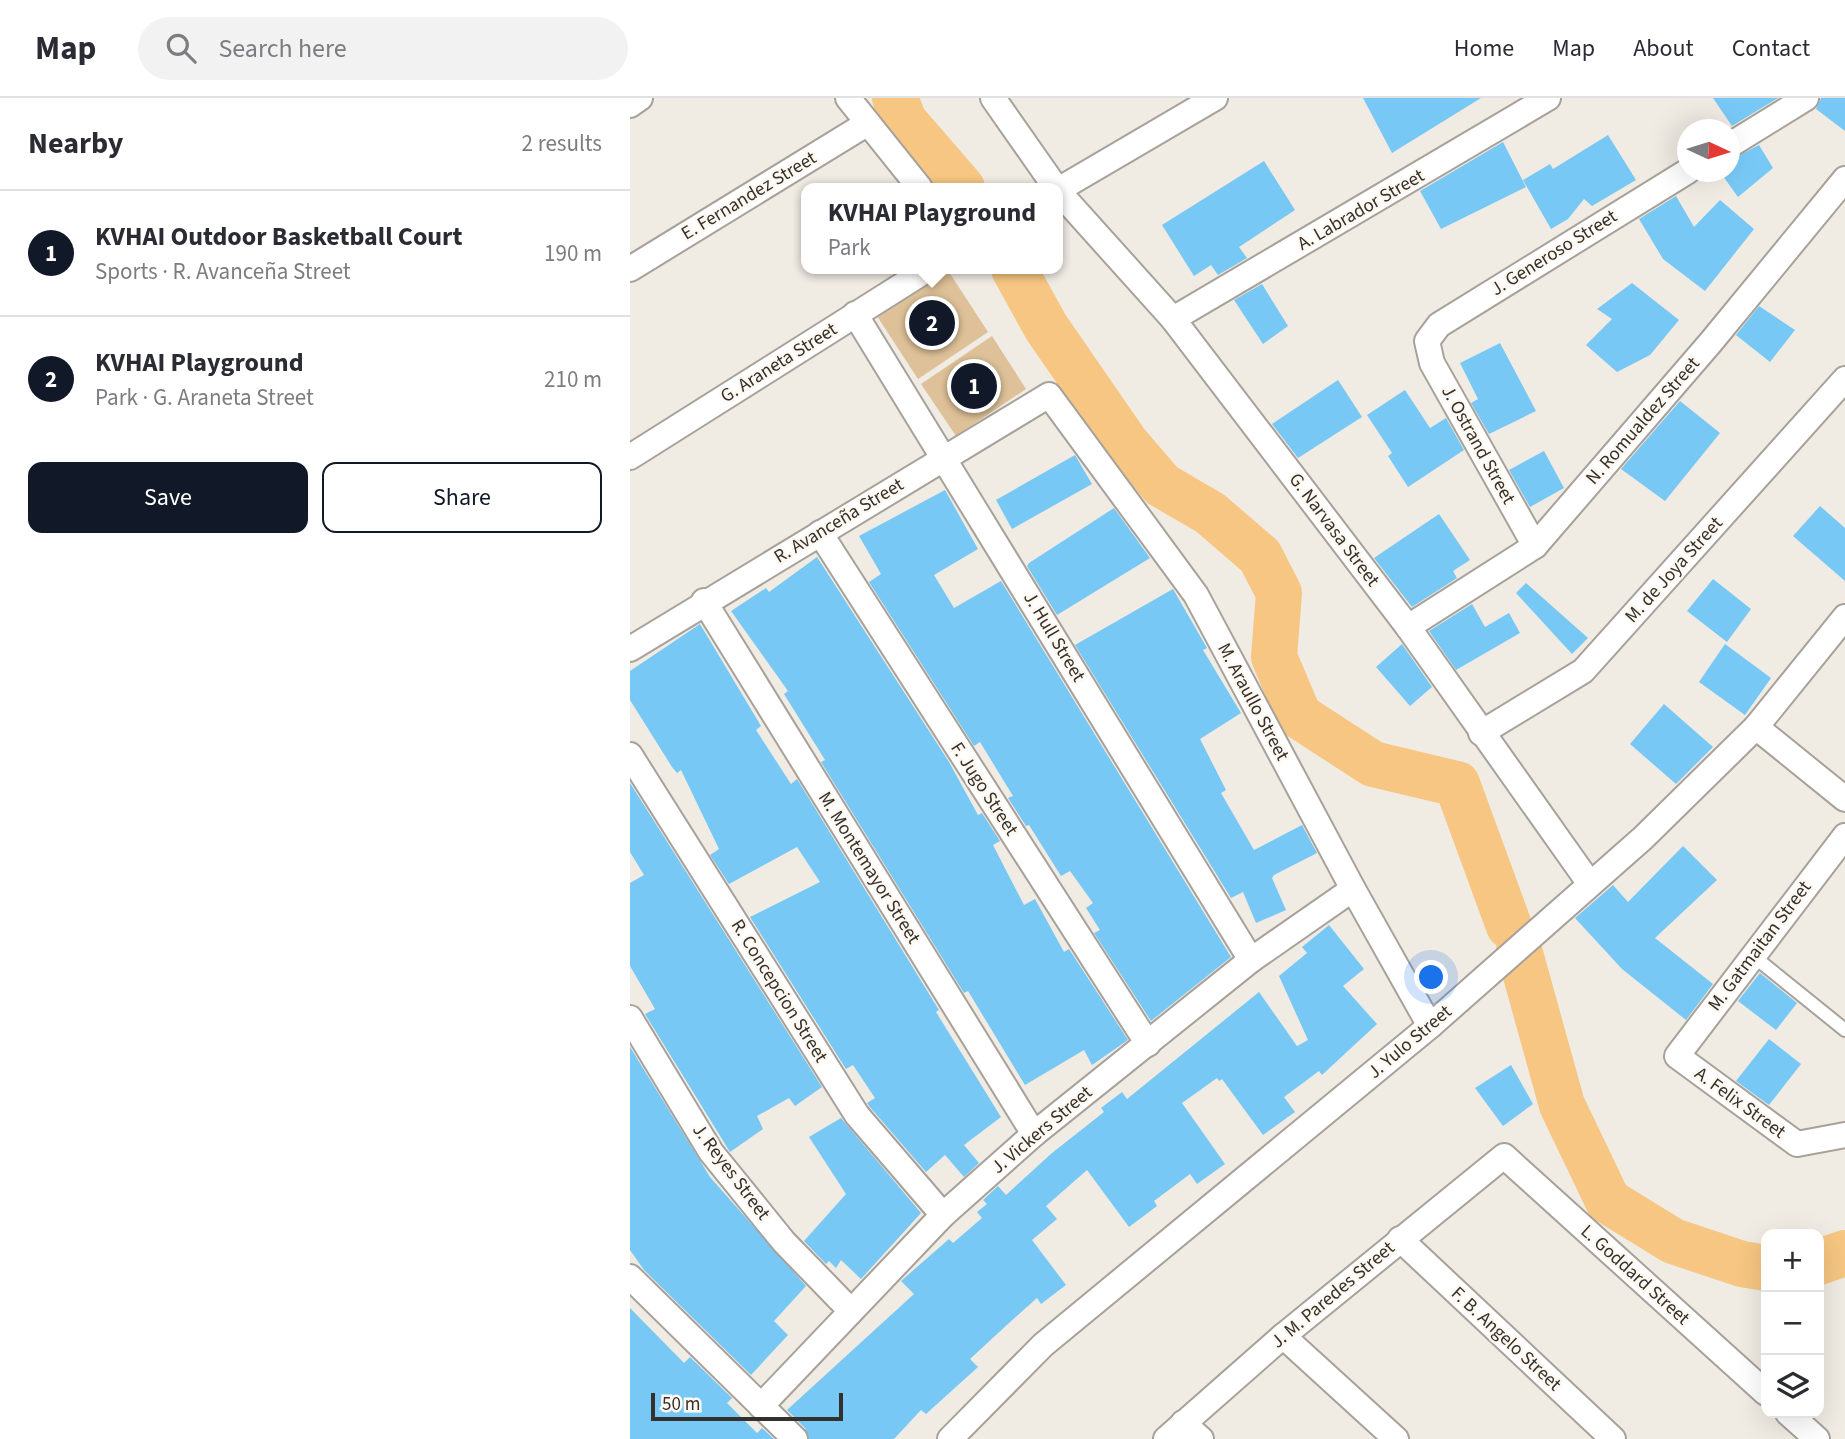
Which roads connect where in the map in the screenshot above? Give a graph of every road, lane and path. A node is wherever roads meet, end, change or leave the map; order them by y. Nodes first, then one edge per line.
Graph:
1 (640, 98) edge
2 (848, 98) edge
3 (993, 98) edge
4 (1215, 98) edge
5 (1548, 98) edge
6 (1806, 98) edge
7 (630, 105) edge
8 (868, 123) junction
9 (1740, 139) edge
10 (1677, 178) edge
11 (1845, 179) edge
12 (916, 183) edge
13 (1052, 183) edge
14 (1063, 187) edge
15 (1063, 197) edge
16 (630, 269) edge
17 (920, 274) edge
18 (855, 314) junction
19 (1173, 319) junction
20 (1427, 341) joint
21 (1845, 379) edge
22 (1049, 395) joint
23 (630, 457) edge
24 (944, 457) junction
25 (820, 533) junction
26 (1535, 546) junction
27 (704, 601) junction
28 (1845, 617) edge
29 (1408, 628) junction
30 (630, 649) edge
31 (1756, 727) junction
32 (1481, 733) junction
33 (630, 755) edge
34 (1845, 799) edge
35 (1845, 836) edge
36 (1590, 884) junction
37 (1353, 889) junction
38 (1752, 955) junction
39 (1251, 960) junction
40 (630, 1018) edge
41 (1430, 1026) junction
42 (1845, 1030) edge
43 (1148, 1044) junction
44 (1677, 1056) joint
45 (1034, 1134) junction
46 (1845, 1135) edge
47 (1504, 1156) joint
48 (943, 1215) junction
49 (1400, 1239) junction
50 (630, 1277) edge
51 (851, 1311) junction
52 (1283, 1336) junction
53 (1761, 1388) edge
54 (761, 1406) junction
55 (1794, 1418) edge
56 (1183, 1434) edge
57 (795, 1439) edge
58 (950, 1439) edge
59 (1396, 1439) edge
60 (1613, 1439) edge
61 (1817, 1439) edge

1 - 7 street
2 - 8 street
3 - 13 street, G. Narvasa Street
4 - 14 street
5 - 19 street, A. Labrador Street
6 - 9 street
8 - 12 street
8 - 16 street, E. Fernandez Street
10 - 20 street, J. Generoso Street
11 - 26 street, N. Romualdez Street
15 - 19 street, G. Narvasa Street
17 - 18 street, G. Araneta Street
18 - 23 street, G. Araneta Street
18 - 24 street, J. Hull Street
19 - 29 street, G. Narvasa Street
20 - 26 street, J. Ostrand Street
21 - 32 street, M. de Joya Street
22 - 24 street, R. Avanceña Street
22 - 37 street, M. Araullo Street
24 - 25 street, R. Avanceña Street
24 - 39 street, J. Hull Street
25 - 27 street, R. Avanceña Street
25 - 43 street, F. Jugo Street
26 - 29 street, N. Romualdez Street
27 - 30 street, R. Avanceña Street
27 - 45 street, M. Montemayor Street
28 - 31 street, J. Yulo Street
29 - 32 street, G. Narvasa Street
31 - 34 street
31 - 36 street, J. Yulo Street
32 - 36 street, G. Narvasa Street
33 - 48 street, R. Concepcion Street
35 - 38 street, M. Gatmaitan Street
36 - 41 street, J. Yulo Street
37 - 39 street, J. Vickers Street
37 - 41 street, M. Araullo Street
38 - 42 lane
38 - 44 street, M. Gatmaitan Street
39 - 43 street, J. Vickers Street
40 - 51 street, J. Reyes Street
41 - 58 street, J. Yulo Street
43 - 45 street, J. Vickers Street
44 - 46 street, A. Felix Street
45 - 48 street, J. Vickers Street
47 - 49 street, J. M. Paredes Street
47 - 53 street, L. Goddard Street
48 - 51 street, J. Vickers Street
49 - 52 street, J. M. Paredes Street
49 - 60 street, F. B. Angelo Street
50 - 54 street
51 - 54 street, J. Vickers Street
52 - 56 street, J. M. Paredes Street
52 - 59 street
54 - 57 street
55 - 61 street

